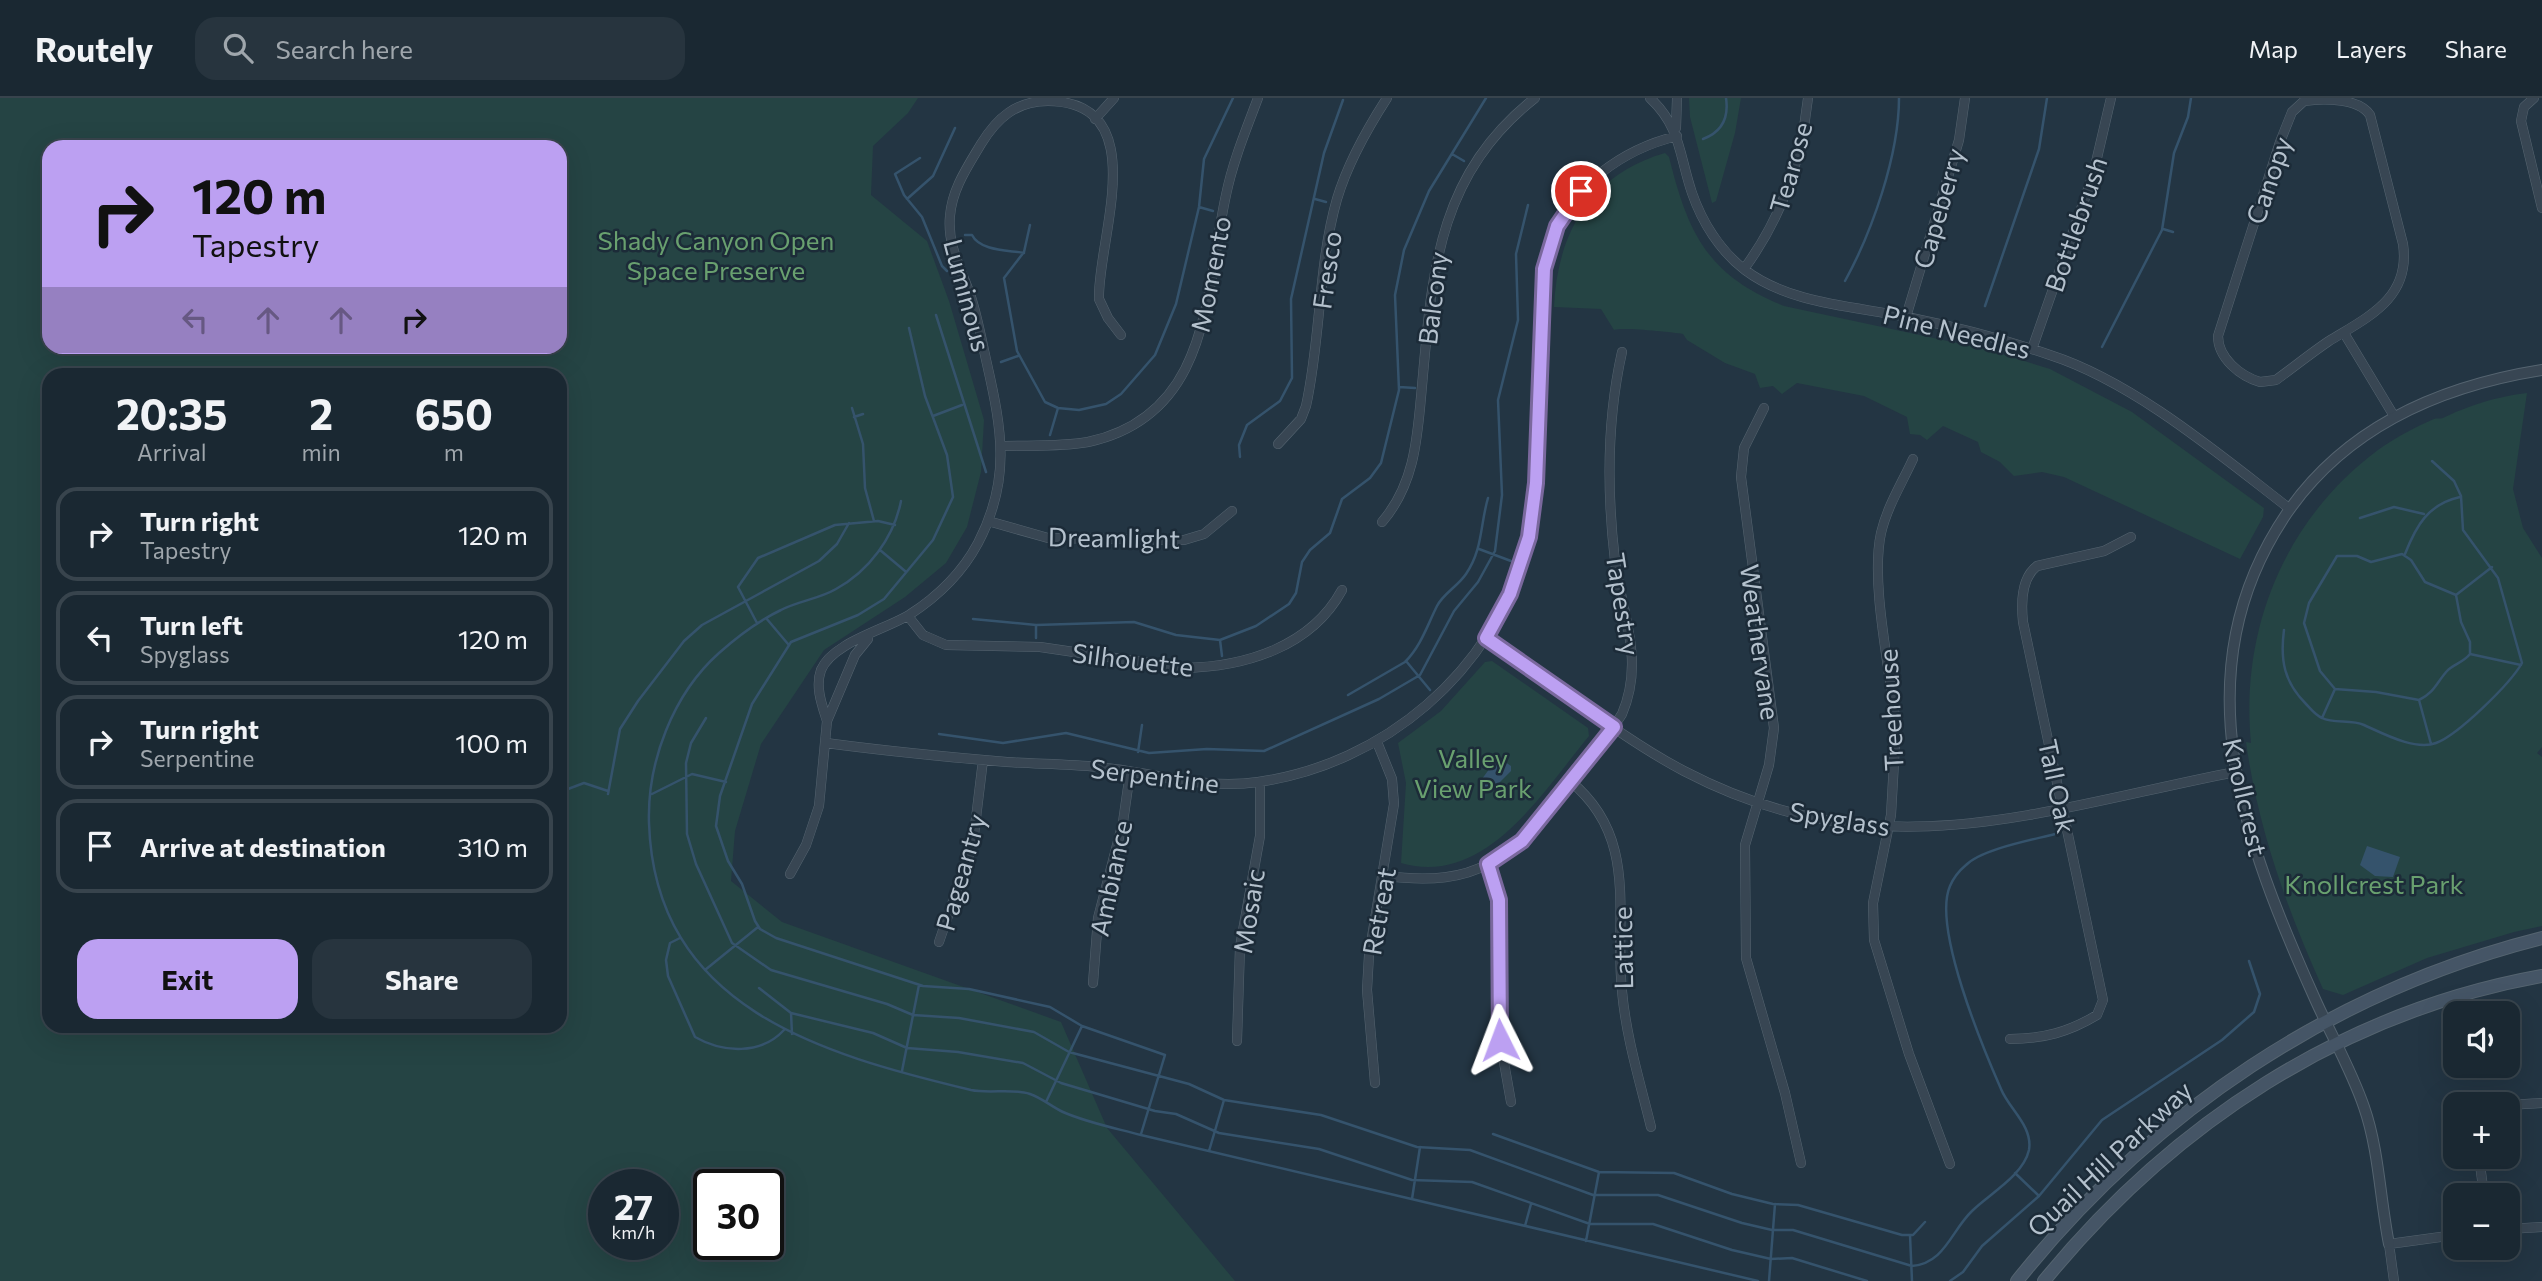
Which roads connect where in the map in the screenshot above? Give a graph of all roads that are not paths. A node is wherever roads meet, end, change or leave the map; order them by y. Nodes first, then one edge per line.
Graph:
1 (1114, 98) edge
2 (1258, 98) edge
3 (1387, 98) edge
4 (1535, 98) edge
5 (1650, 98) edge
6 (1677, 98) edge
7 (1808, 98) edge
8 (1965, 98) edge
9 (2111, 98) edge
10 (2533, 98) edge
11 (1095, 119) junction
12 (1676, 133) junction
13 (2542, 208) edge
14 (1744, 269) junction
15 (1906, 317) junction
16 (2344, 332) junction
17 (1121, 335) dead end
18 (2032, 349) junction
19 (1622, 352) dead end
20 (2542, 370) edge
21 (1764, 408) dead end
22 (2394, 416) junction
23 (1278, 444) dead end
24 (1002, 446) junction
25 (1913, 458) dead end
26 (2290, 509) junction
27 (1232, 511) dead end
28 (988, 521) junction
29 (1382, 522) dead end
30 (2131, 537) dead end
31 (1342, 590) dead end
32 (908, 616) junction
33 (872, 635) junction
34 (1486, 638) junction
35 (827, 721) junction
36 (1614, 727) junction
37 (1377, 742) junction
38 (826, 743) junction
39 (983, 760) junction
40 (2235, 772) junction
41 (1130, 773) junction
42 (1570, 781) junction
43 (1259, 782) junction
44 (1756, 802) junction
45 (2064, 810) junction
46 (1889, 827) junction
47 (1488, 864) junction
48 (790, 874) dead end
49 (1384, 876) junction
50 (2542, 938) edge
51 (939, 942) dead end
52 (2542, 976) edge
53 (1093, 983) dead end
54 (2325, 1020) junction
55 (2010, 1040) dead end
56 (1237, 1041) dead end
57 (2336, 1042) junction
58 (1375, 1083) dead end
59 (1511, 1102) dead end
60 (2542, 1103) edge
61 (2520, 1104) edge
62 (1651, 1127) dead end
63 (1801, 1163) dead end
64 (1950, 1164) dead end
65 (2542, 1227) edge
66 (2520, 1228) edge
67 (2443, 1237) edge
68 (2389, 1244) junction
69 (2017, 1281) edge
70 (2044, 1281) edge
71 (2394, 1281) edge

1 - 11 street
2 - 24 street, Momento
3 - 23 street, Fresco
4 - 29 street, Balcony
5 - 12 street, Pine Needles
6 - 12 street, Pine Needles
7 - 14 street, Tearose
8 - 15 street, Capeberry
9 - 18 street, Bottlebrush
10 - 13 street
11 - 17 street
11 - 24 street, Luminous
12 - 14 street, Pine Needles
12 - 34 street, Serpentine
14 - 15 street, Pine Needles
15 - 18 street, Pine Needles
16 - 16 street, Canopy
16 - 22 street
18 - 26 street, Pine Needles
19 - 36 street, Tapestry
20 - 22 street, Knollcrest
21 - 44 street, Weathervane
22 - 26 street, Knollcrest
24 - 28 street, Luminous
25 - 46 street, Treehouse
26 - 40 street, Knollcrest
27 - 28 street, Dreamlight
28 - 32 street, Luminous
30 - 45 street, Tall Oak
31 - 32 street, Silhouette
32 - 33 street, Luminous
33 - 35 street, Luminous
33 - 35 street, Luminous
34 - 36 street, Spyglass
34 - 37 street, Serpentine
35 - 38 street, Luminous
36 - 42 street, Tapestry
36 - 44 street, Spyglass
37 - 43 street, Serpentine
37 - 49 street, Retreat
38 - 39 street, Serpentine
38 - 48 street, Luminous
39 - 41 street, Serpentine
39 - 51 street, Pageantry
40 - 45 street, Spyglass
40 - 54 street, Knollcrest
41 - 43 street, Serpentine
41 - 53 street, Ambiance
42 - 47 street, Tapestry
42 - 62 street, Lattice
43 - 56 street, Mosaic
44 - 46 street, Spyglass
44 - 63 street, Weathervane
45 - 46 street, Spyglass
45 - 55 street, Tall Oak
46 - 64 street, Treehouse
47 - 49 street, Tapestry
47 - 59 street
49 - 58 street, Retreat
50 - 54 main road, Quail Hill Parkway
52 - 57 main road, Quail Hill Parkway
54 - 57 street, Knollcrest
54 - 69 main road, Quail Hill Parkway
57 - 68 street, Knollcrest
57 - 70 main road, Quail Hill Parkway
60 - 61 street
65 - 66 street
67 - 68 street
68 - 71 street

